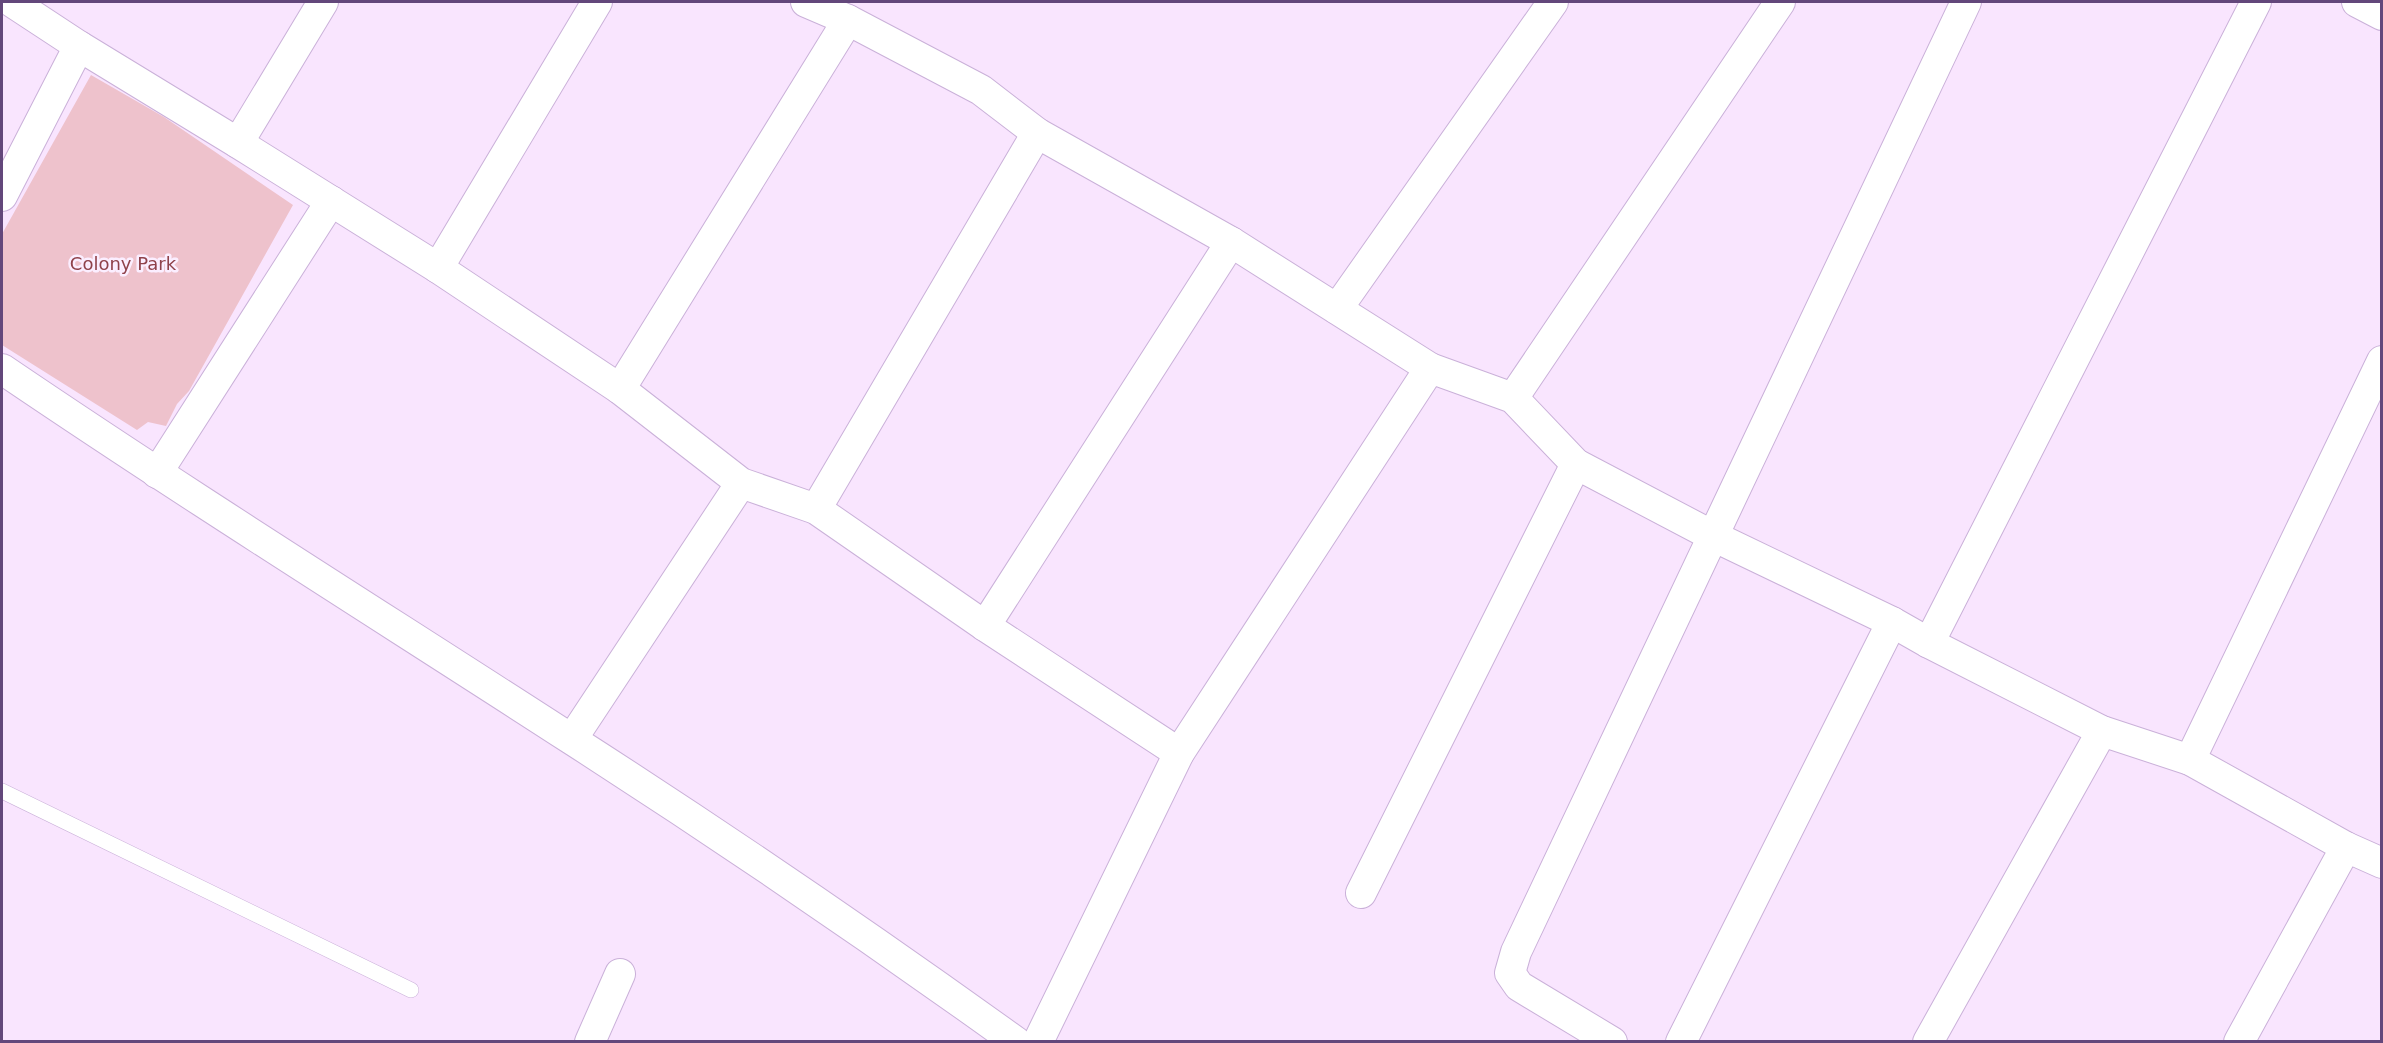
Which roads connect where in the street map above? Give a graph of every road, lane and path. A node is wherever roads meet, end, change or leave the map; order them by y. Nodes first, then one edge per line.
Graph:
1 (12, 2) edge
2 (323, 2) edge
3 (597, 2) edge
4 (806, 2) edge
5 (1553, 2) edge
6 (1780, 2) edge
7 (1966, 2) edge
8 (2256, 2) edge
9 (2357, 2) edge
10 (2382, 15) edge
11 (848, 20) junction
12 (79, 46) junction
13 (1037, 133) junction
14 (238, 142) junction
15 (2, 196) edge
16 (331, 201) junction
17 (1231, 242) junction
18 (438, 268) junction
19 (1338, 309) junction
20 (2382, 362) edge
21 (1430, 368) junction
22 (2, 369) edge
23 (620, 389) junction
24 (1513, 398) junction
25 (1576, 464) junction
26 (158, 473) junction
27 (741, 483) junction
28 (816, 509) junction
29 (1713, 536) junction
30 (1892, 622) junction
31 (985, 626) junction
32 (1929, 643) junction
33 (2102, 731) junction
34 (572, 739) junction
35 (1179, 753) junction
36 (2190, 760) junction
37 (2, 791) edge
38 (2346, 847) junction
39 (2382, 863) edge
40 (1361, 893) dead end
41 (620, 974) dead end
42 (411, 990) dead end
43 (591, 1041) edge
44 (1016, 1041) edge
45 (1038, 1041) edge
46 (1612, 1041) edge
47 (1681, 1041) edge
48 (1928, 1041) edge
49 (2239, 1041) edge

1 - 12 street
2 - 14 street
3 - 18 street
4 - 11 street
5 - 19 street
6 - 24 street
7 - 29 street
8 - 32 street
9 - 10 street
11 - 13 street
11 - 23 street
12 - 14 street
12 - 15 street
13 - 17 street
13 - 28 street
14 - 16 street
16 - 18 street
16 - 26 street
17 - 19 street
17 - 31 street
18 - 23 street
19 - 21 street
20 - 36 street
21 - 24 street
21 - 35 street
22 - 26 street
23 - 27 street
24 - 25 street
25 - 29 street
25 - 40 street
26 - 34 street
27 - 28 street
27 - 34 street
28 - 31 street
29 - 30 street
29 - 46 street
30 - 32 street
30 - 47 street
31 - 35 street
32 - 33 street
33 - 36 street
33 - 48 street
34 - 44 street
35 - 45 street
36 - 38 street
37 - 42 lane
38 - 39 street
38 - 49 street
41 - 43 street

